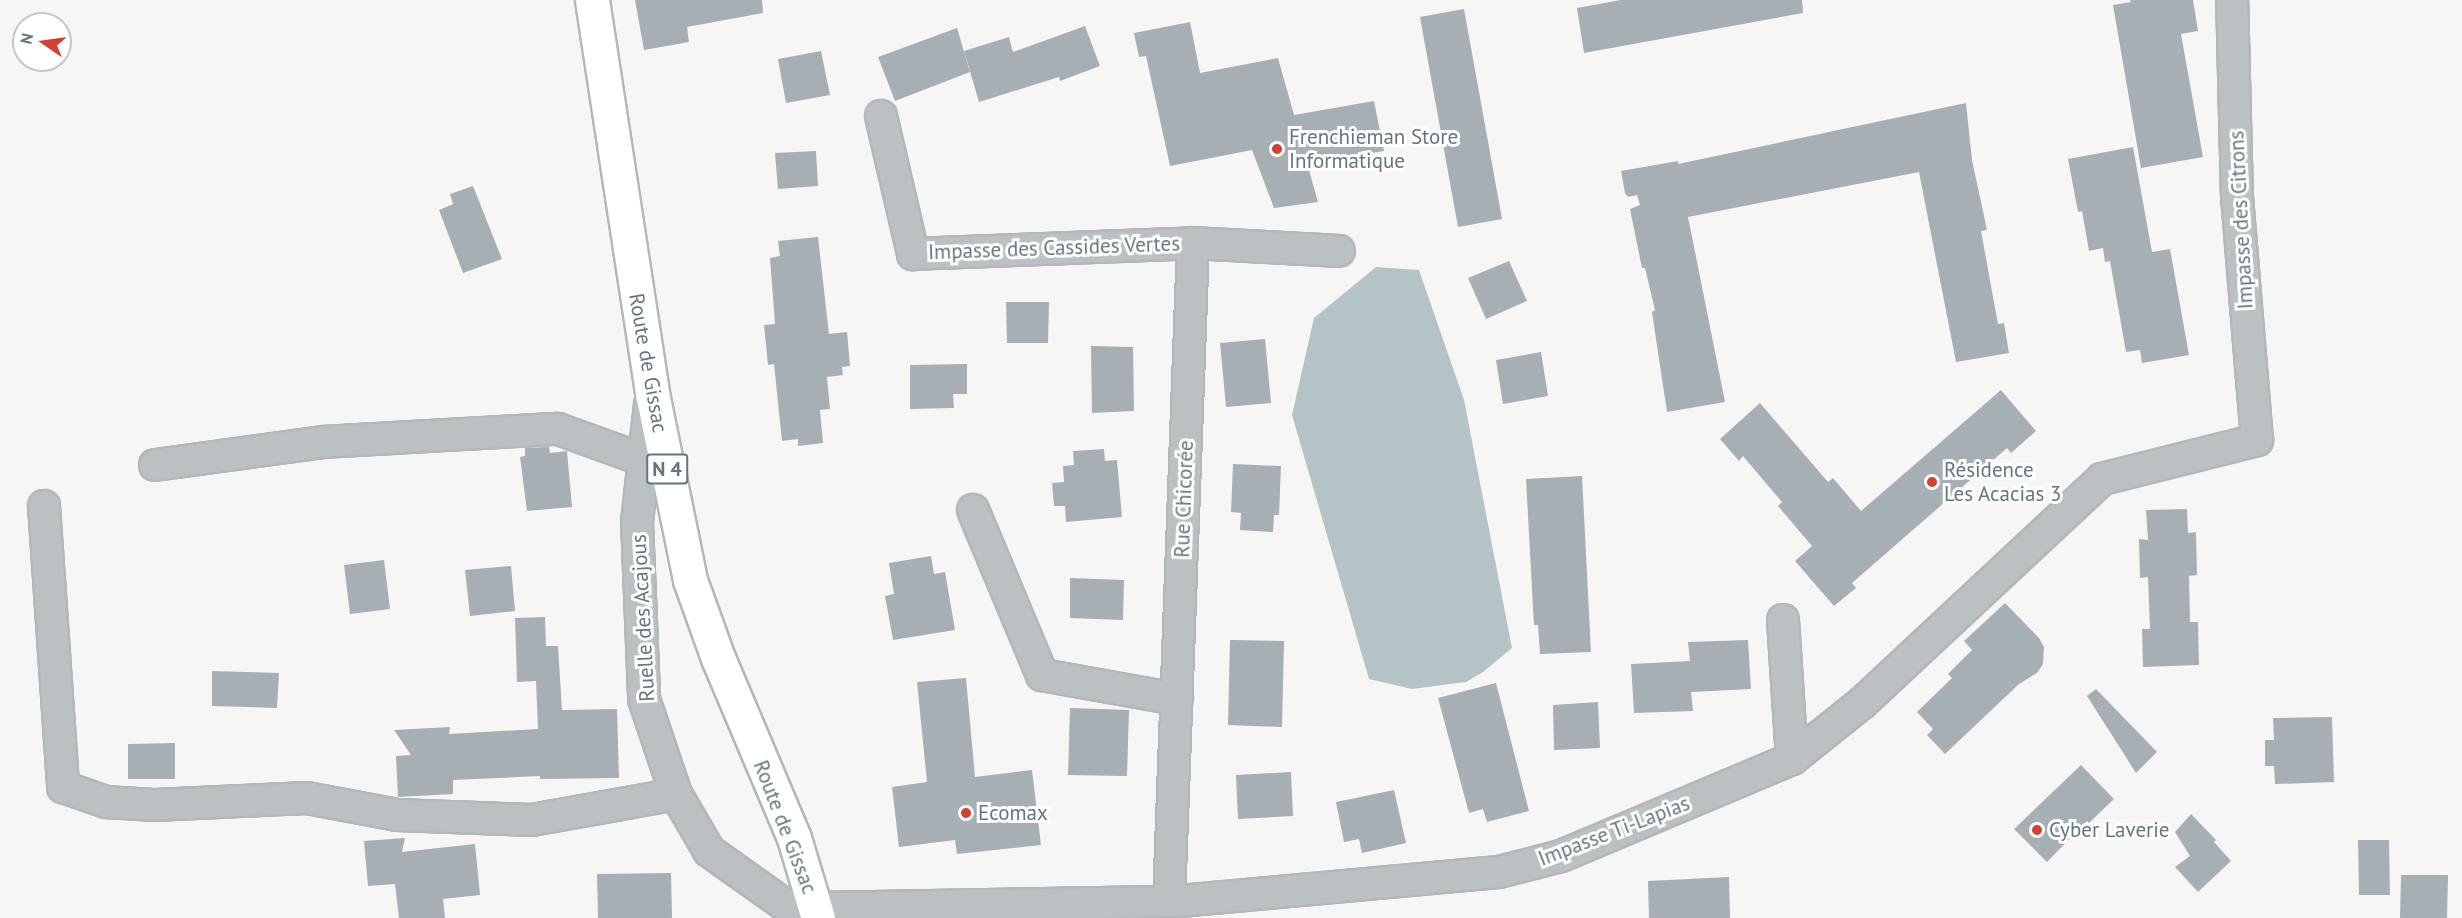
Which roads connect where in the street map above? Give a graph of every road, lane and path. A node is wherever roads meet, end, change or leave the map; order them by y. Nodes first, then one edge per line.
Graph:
1 (592, 0) edge
2 (2232, 0) edge
3 (881, 116) dead end
4 (1193, 243) junction
5 (1339, 251) dead end
6 (652, 393) junction
7 (2257, 440) joint
8 (644, 460) junction
9 (155, 465) dead end
10 (44, 506) dead end
11 (973, 510) dead end
12 (1783, 620) dead end
13 (1177, 699) junction
14 (1792, 759) junction
15 (676, 794) junction
16 (1169, 902) junction
17 (1108, 910) edge
18 (817, 913) edge

1 - 6 main road, Route de Gissac / N 4
2 - 7 street, Impasse des Citrons
3 - 4 street, Impasse des Cassides Vertes
4 - 5 street
4 - 13 street, Rue Chicorée
6 - 8 street, Ruelle des Acajous
6 - 18 main road, Route de Gissac / N 4
7 - 14 street, Impasse Ti-Lapias
8 - 9 street
8 - 15 street, Ruelle des Acajous
10 - 15 street
11 - 13 street
12 - 14 street
13 - 16 street, Rue Chicorée
14 - 16 street, Impasse Ti-Lapias
15 - 18 street, Ruelle des Acajous
16 - 17 street, Impasse Ti-Lapias
17 - 18 street, Impasse Ti-Lapias

